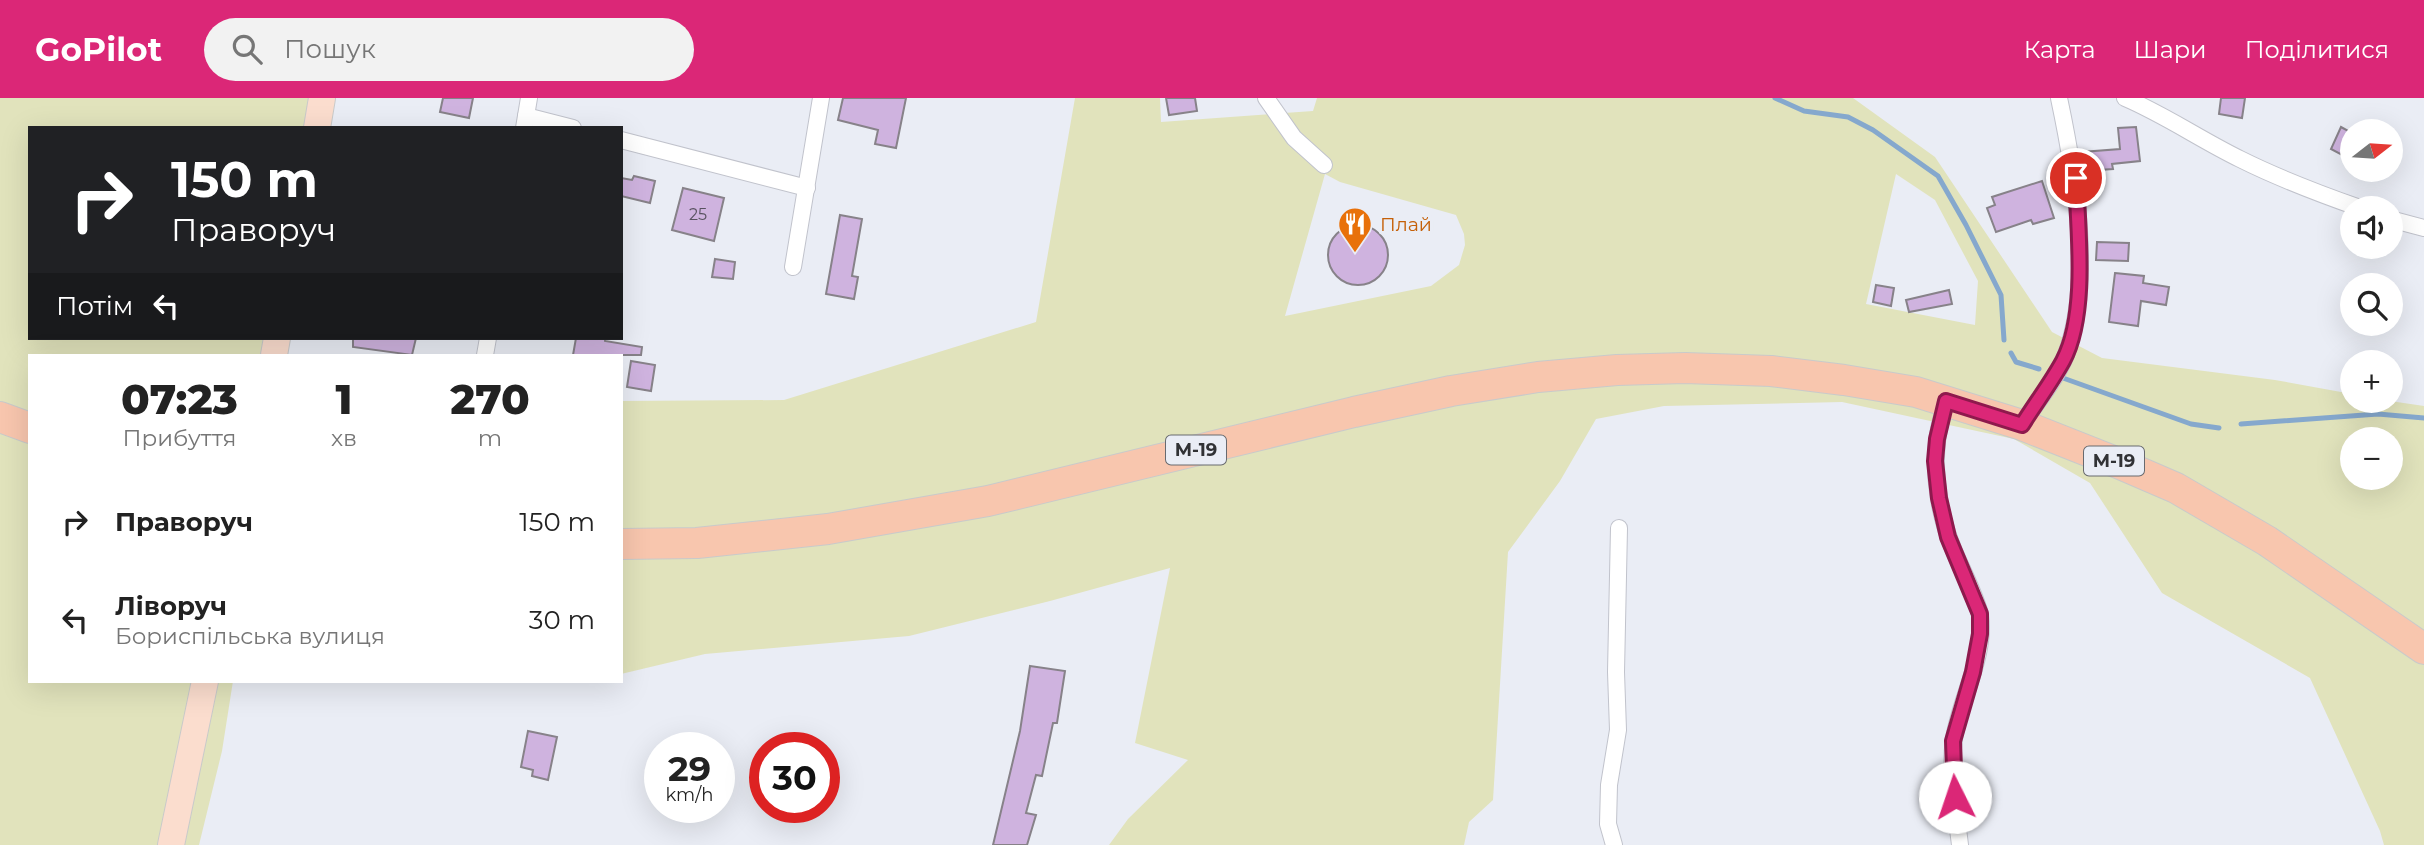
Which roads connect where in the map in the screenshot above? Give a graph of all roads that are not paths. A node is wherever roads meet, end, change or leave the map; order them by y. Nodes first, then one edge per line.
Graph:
1 (322, 98) edge
2 (529, 98) edge
3 (821, 98) edge
4 (1266, 98) edge
5 (2059, 98) edge
6 (2125, 98) edge
7 (525, 122) edge
8 (317, 126) edge
9 (557, 126) edge
10 (623, 141) edge
11 (1324, 165) dead end
12 (807, 188) junction
13 (2340, 201) edge
14 (2403, 222) edge
15 (2424, 228) edge
16 (793, 267) dead end
17 (1946, 401) junction
18 (0, 417) edge
19 (2022, 425) junction
20 (28, 427) edge
21 (1619, 528) dead end
22 (623, 544) edge
23 (2421, 647) edge
24 (205, 683) edge
25 (171, 845) edge
26 (1614, 845) edge
27 (1960, 845) edge

1 - 8 main road
2 - 7 street
3 - 12 street
4 - 11 street
5 - 19 street
6 - 13 street
7 - 9 street
10 - 12 street
12 - 16 street
14 - 15 street
17 - 19 highway, М-19
17 - 22 highway, М-19
17 - 27 street
18 - 20 highway
19 - 23 highway, М-19
21 - 26 street
24 - 25 main road

